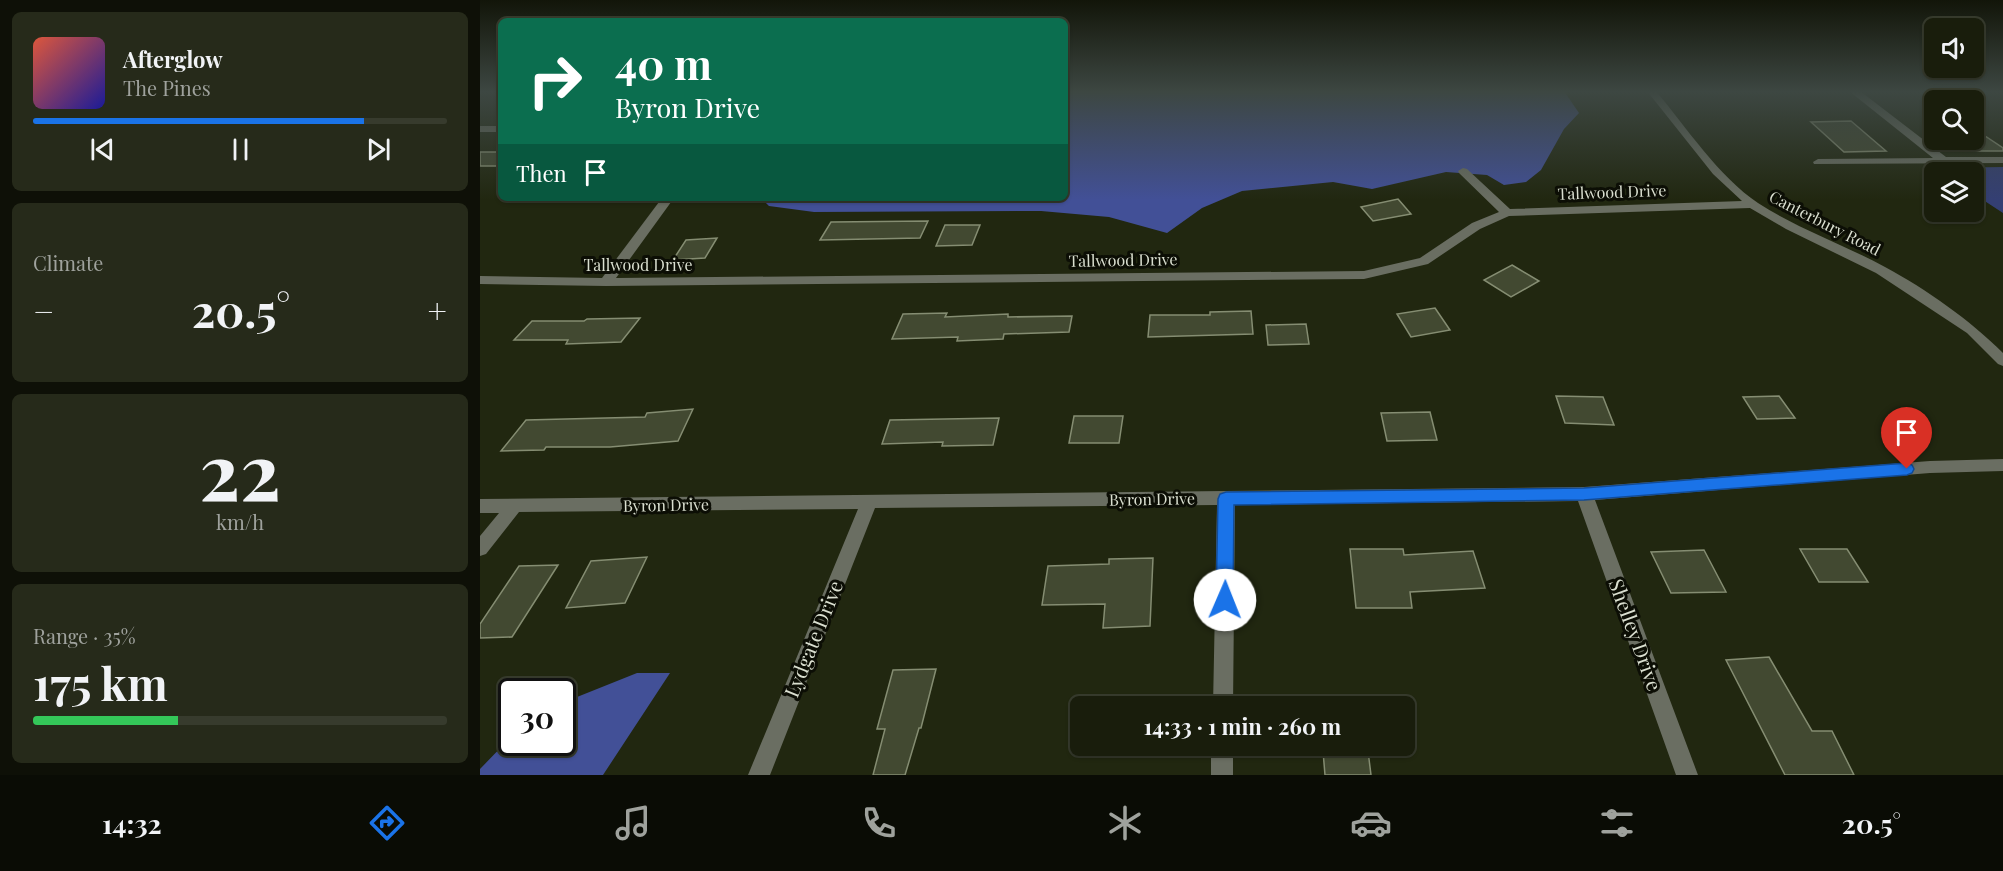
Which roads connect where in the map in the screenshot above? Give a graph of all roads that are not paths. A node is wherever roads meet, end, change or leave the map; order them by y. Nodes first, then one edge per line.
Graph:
1 (1680, 127) edge
2 (1900, 127) edge
3 (480, 129) edge
4 (498, 129) edge
5 (1943, 160) junction
6 (2003, 160) edge
7 (1818, 162) dead end
8 (1463, 171) dead end
9 (667, 201) edge
10 (1752, 204) junction
11 (1507, 213) junction
12 (480, 280) edge
13 (606, 282) junction
14 (2003, 361) edge
15 (2003, 465) edge
16 (1584, 494) junction
17 (1226, 499) junction
18 (869, 503) junction
19 (514, 506) junction
20 (480, 507) edge
21 (480, 549) edge
22 (1223, 696) edge
23 (1222, 756) edge
24 (759, 775) edge
25 (1222, 775) edge
26 (1687, 775) edge

1 - 10 street, Canterbury Road
2 - 5 street
3 - 4 street
5 - 6 street
5 - 7 street
8 - 11 street
9 - 13 street
10 - 11 street, Tallwood Drive
10 - 14 street, Canterbury Road
11 - 13 street, Tallwood Drive
12 - 13 street, Tallwood Drive
15 - 16 street, Byron Drive
16 - 17 street, Byron Drive
16 - 26 street, Shelley Drive
17 - 18 street, Byron Drive
17 - 22 street
18 - 19 street, Byron Drive
18 - 24 street, Lydgate Drive
19 - 20 street, Byron Drive
19 - 21 street
23 - 25 street

